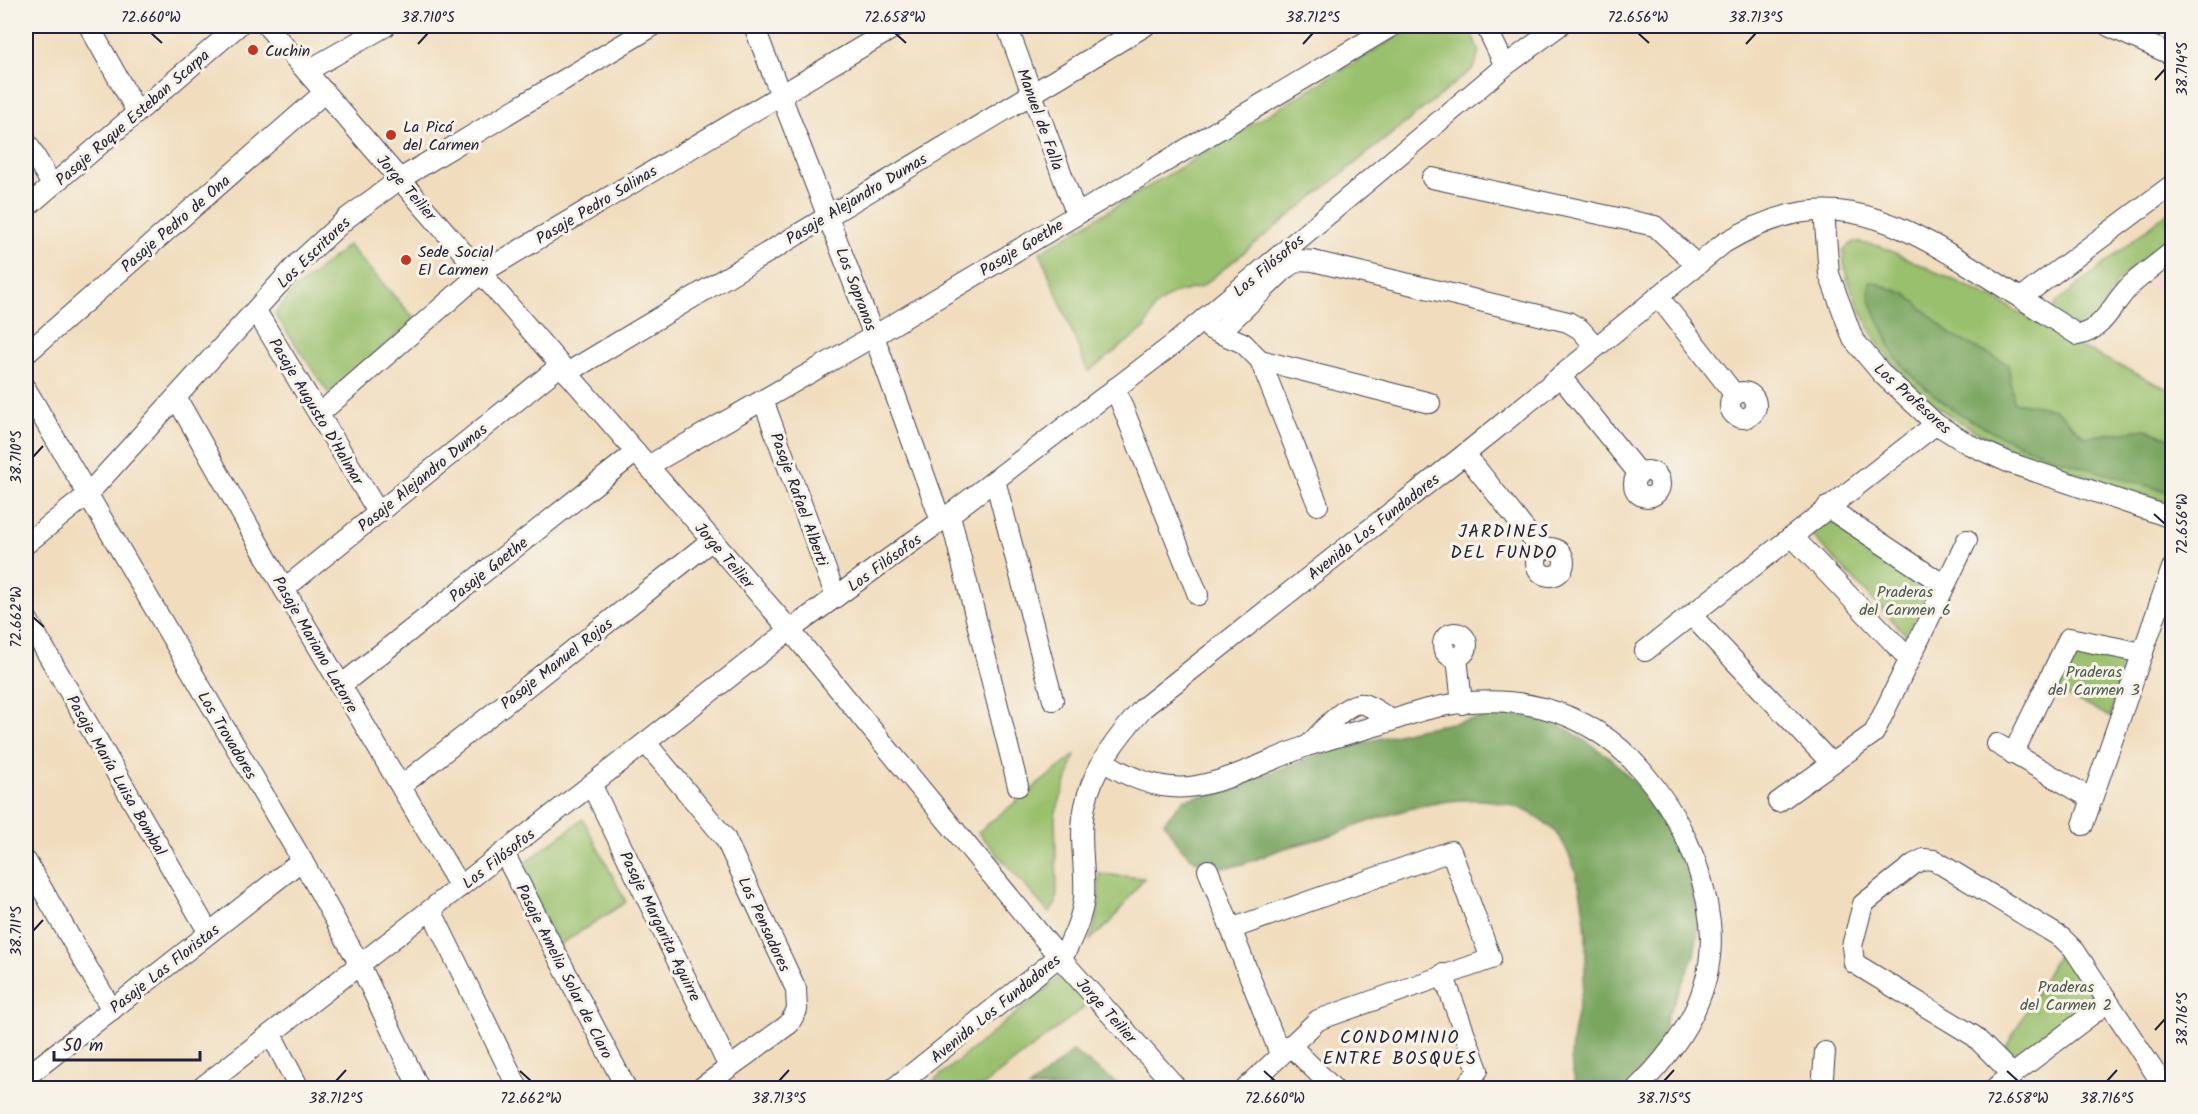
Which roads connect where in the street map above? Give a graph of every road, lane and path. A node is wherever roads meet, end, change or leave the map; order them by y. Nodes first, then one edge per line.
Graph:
1 (89, 26) edge
2 (238, 26) edge
3 (267, 26) edge
4 (386, 26) edge
5 (754, 26) edge
6 (897, 26) edge
7 (1007, 26) edge
8 (1145, 26) edge
9 (1392, 26) edge
10 (1486, 26) edge
11 (1559, 26) edge
12 (2108, 26) edge
13 (647, 27) edge
14 (2140, 31) edge
15 (2172, 55) edge
16 (1505, 66) junction
17 (307, 71) junction
18 (325, 92) junction
19 (1032, 93) junction
20 (780, 94) junction
21 (137, 112) junction
22 (26, 141) edge
23 (1432, 177) dead end
24 (400, 179) junction
25 (52, 185) junction
26 (2172, 185) edge
27 (26, 207) edge
28 (1824, 211) junction
29 (1076, 213) junction
30 (828, 214) junction
31 (2172, 252) edge
32 (1697, 265) junction
33 (481, 273) junction
34 (1658, 296) junction
35 (2021, 298) junction
36 (256, 311) junction
37 (1196, 326) junction
38 (1220, 332) junction
39 (874, 336) junction
40 (1596, 347) junction
41 (26, 354) edge
42 (1260, 360) junction
43 (564, 369) junction
44 (1560, 376) junction
45 (1116, 388) junction
46 (26, 389) edge
47 (1735, 395) dead end
48 (177, 399) junction
49 (763, 400) junction
50 (1430, 403) dead end
51 (319, 414) junction
52 (1936, 424) junction
53 (1465, 454) junction
54 (642, 459) junction
55 (1639, 474) dead end
56 (995, 480) junction
57 (86, 496) junction
58 (1318, 505) dead end
59 (1827, 507) junction
60 (378, 512) junction
61 (945, 518) junction
62 (2172, 518) edge
63 (1792, 536) junction
64 (712, 540) junction
65 (1967, 540) dead end
66 (26, 544) edge
67 (1542, 551) dead end
68 (2172, 568) edge
69 (1944, 585) junction
70 (284, 590) junction
71 (1198, 595) dead end
72 (836, 597) junction
73 (1691, 615) junction
74 (26, 617) edge
75 (790, 630) junction
76 (1645, 651) dead end
77 (2143, 653) junction
78 (1457, 657) dead end
79 (1910, 659) junction
80 (340, 686) junction
81 (1053, 700) dead end
82 (1462, 704) junction
83 (1393, 720) junction
84 (646, 743) junction
85 (1308, 746) junction
86 (1103, 761) junction
87 (1832, 764) junction
88 (401, 786) junction
89 (592, 786) junction
90 (1018, 786) dead end
91 (2092, 799) junction
92 (1778, 802) dead end
93 (2083, 825) dead end
94 (504, 853) junction
95 (302, 860) junction
96 (26, 861) edge
97 (1208, 870) dead end
98 (460, 887) junction
99 (431, 910) junction
100 (1231, 929) junction
101 (209, 933) junction
102 (1059, 957) junction
103 (360, 965) junction
104 (1443, 974) junction
105 (2108, 1002) junction
106 (112, 1010) junction
107 (271, 1034) junction
108 (1285, 1050) junction
109 (1825, 1052) dead end
110 (729, 1067) junction
111 (1478, 1070) junction
112 (2013, 1075) junction
113 (26, 1077) edge
114 (201, 1089) edge
115 (299, 1089) edge
116 (419, 1089) edge
117 (518, 1089) edge
118 (626, 1089) edge
119 (701, 1089) edge
120 (894, 1089) edge
121 (1177, 1089) edge
122 (1246, 1089) edge
123 (1333, 1089) edge
124 (1465, 1089) edge
125 (1485, 1089) edge
126 (1637, 1089) edge
127 (1822, 1089) edge
128 (1995, 1089) edge
129 (2165, 1089) edge

1 - 21 street
2 - 21 street, Pasaje Roque Esteban Scarpa
3 - 17 street, Jorge Teilier
4 - 17 street
5 - 20 street, Los Sopranos
6 - 20 street, Pasaje Pedro Salinas
7 - 19 street, Manuel de Falla
8 - 19 street, Pasaje Alejandro Dumas
9 - 29 street, Pasaje Goethe
10 - 16 street
11 - 16 street, Los Filósofos
12 - 14 street
13 - 24 street, Los Escritores
14 - 15 street
16 - 37 street, Los Filósofos
17 - 18 street, Jorge Teilier
18 - 24 street, Jorge Teilier
18 - 41 street, Pasaje Pedro de Ona
19 - 29 street, Manuel de Falla
19 - 30 street, Pasaje Alejandro Dumas
20 - 30 street, Los Sopranos
20 - 33 street, Pasaje Pedro Salinas
21 - 25 street, Pasaje Roque Esteban Scarpa
22 - 25 street
23 - 32 street
24 - 33 street, Jorge Teilier
24 - 36 street, Los Escritores
25 - 27 street, Pasaje Roque Esteban Scarpa
26 - 35 street
28 - 32 street, Avenida Los Fundadores
28 - 35 street, Avenida Los Fundadores
28 - 52 street, Los Profesores
29 - 39 street, Pasaje Goethe
30 - 39 street, Los Sopranos
30 - 43 street, Pasaje Alejandro Dumas
31 - 35 street, Avenida Los Fundadores
32 - 34 street, Avenida Los Fundadores
33 - 43 street, Jorge Teilier
33 - 51 street, Pasaje Pedro Salinas
34 - 40 street, Avenida Los Fundadores
34 - 47 street
36 - 48 street, Los Escritores
36 - 51 street, Pasaje Augusto D'Halmar
37 - 38 street
37 - 45 street, Los Filósofos
38 - 40 street
38 - 42 street
39 - 49 street, Pasaje Goethe
39 - 61 street, Los Sopranos
40 - 44 street, Avenida Los Fundadores
42 - 50 street
42 - 58 street
43 - 54 street, Jorge Teilier
43 - 60 street, Pasaje Alejandro Dumas
44 - 53 street, Avenida Los Fundadores
44 - 55 street
45 - 56 street, Los Filósofos
45 - 71 street
46 - 57 street, Los Trovadores
48 - 57 street, Los Escritores
48 - 70 street, Pasaje Mariano Latorre
49 - 54 street, Pasaje Goethe
49 - 72 street, Pasaje Rafael Alberti
51 - 60 street, Pasaje Augusto D'Halmar
52 - 59 street
52 - 62 street, Los Profesores
53 - 67 street
53 - 86 street, Avenida Los Fundadores
54 - 64 street, Jorge Teilier
54 - 80 street, Pasaje Goethe
56 - 61 street, Los Filósofos
56 - 81 street
57 - 66 street, Los Escritores
57 - 95 street, Los Trovadores
59 - 63 street
59 - 69 street
60 - 70 street, Pasaje Alejandro Dumas
61 - 72 street, Los Filósofos
61 - 90 street, Los Sopranos
63 - 73 street
63 - 79 street
64 - 75 street, Jorge Teilier
64 - 88 street, Pasaje Manuel Rojas
65 - 69 street
68 - 77 street
69 - 79 street
70 - 80 street, Pasaje Mariano Latorre
72 - 75 street, Los Filósofos
73 - 76 street
73 - 87 street
74 - 101 street, Pasaje María Luisa Bombal
75 - 84 street, Los Filósofos
75 - 102 street, Jorge Teilier
77 - 91 street
77 - 91 street
78 - 82 street
79 - 87 street
80 - 88 street, Pasaje Mariano Latorre
82 - 83 street
82 - 126 street
83 - 85 street
83 - 85 street
84 - 89 street, Los Filósofos
84 - 110 street, Los Pensadores
85 - 86 street
86 - 102 street, Avenida Los Fundadores
87 - 92 street
88 - 98 street, Pasaje Mariano Latorre
89 - 94 street, Los Filósofos
89 - 110 street, Pasaje Margarita Aguirre
91 - 93 street
94 - 98 street, Los Filósofos
94 - 118 street, Pasaje Amelia Solar de Claro
95 - 101 street, Pasaje Las Floristas
95 - 103 street, Los Trovadores
96 - 106 street
97 - 100 street
98 - 99 street, Los Filósofos
99 - 103 street, Los Filósofos
99 - 117 street
100 - 104 street
100 - 108 street
101 - 106 street, Pasaje Las Floristas
102 - 120 street, Avenida Los Fundadores
102 - 121 street, Jorge Teilier
103 - 107 street, Los Filósofos
103 - 116 street, Los Trovadores
104 - 108 street
104 - 111 street
105 - 112 street
105 - 112 street
105 - 129 street
106 - 113 street, Pasaje Las Floristas
107 - 114 street, Los Filósofos
107 - 115 street
108 - 122 street
108 - 123 street
109 - 127 street
110 - 119 street, Los Pensadores
111 - 124 street
111 - 125 street
112 - 128 street

